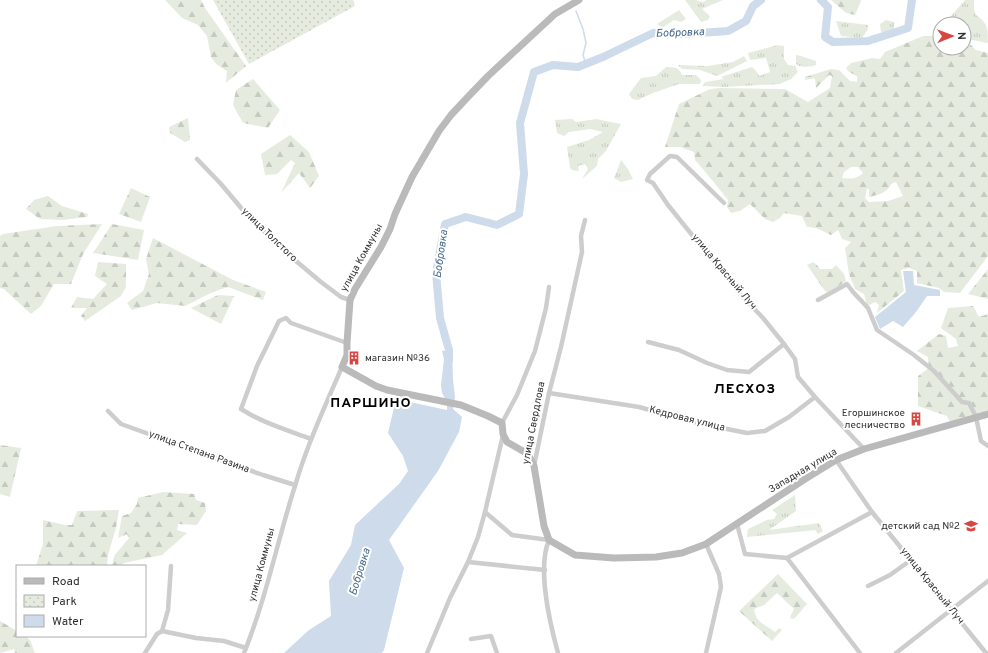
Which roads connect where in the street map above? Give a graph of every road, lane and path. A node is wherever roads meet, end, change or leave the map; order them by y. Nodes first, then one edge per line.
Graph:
1 (579, 0) edge
2 (197, 159) dead end
3 (724, 204) dead end
4 (585, 220) dead end
5 (549, 287) dead end
6 (350, 300) junction
7 (818, 300) dead end
8 (648, 342) dead end
9 (347, 343) junction
10 (784, 344) junction
11 (342, 367) junction
12 (549, 394) junction
13 (815, 397) junction
14 (108, 411) dead end
15 (988, 414) edge
16 (976, 417) junction
17 (502, 423) junction
18 (503, 434) junction
19 (311, 439) junction
20 (988, 446) edge
21 (864, 449) junction
22 (836, 460) junction
23 (534, 466) junction
24 (295, 485) junction
25 (485, 512) junction
26 (872, 512) junction
27 (737, 524) junction
28 (549, 540) junction
29 (706, 544) junction
30 (787, 558) junction
31 (911, 560) junction
32 (468, 562) junction
33 (171, 566) dead end
34 (544, 570) junction
35 (988, 581) edge
36 (868, 586) dead end
37 (951, 610) junction
38 (162, 631) junction
39 (471, 639) dead end
40 (245, 650) edge
41 (145, 653) edge
42 (427, 653) edge
43 (497, 653) edge
44 (558, 653) edge
45 (706, 653) edge
46 (860, 653) edge
47 (896, 653) edge
48 (986, 653) edge

1 - 6 street, улица Коммуны
2 - 6 street, улица Толстого
3 - 10 street, улица Красный Луч
4 - 12 street, улица Свердлова
5 - 17 street
6 - 9 street, улица Коммуны
7 - 16 street
8 - 10 street
9 - 11 street, улица Коммуны
9 - 19 street
10 - 13 street, улица Красный Луч
11 - 17 street
11 - 19 street, улица Коммуны
12 - 13 street, Кедровая улица
12 - 23 street, улица Свердлова
13 - 21 street, улица Красный Луч
14 - 24 street, улица Степана Разина
15 - 16 street, Западная улица
16 - 20 street
16 - 21 street, Западная улица
17 - 18 street
18 - 23 street
18 - 25 street
19 - 24 street, улица Коммуны
21 - 22 street, Западная улица
22 - 26 street, улица Красный Луч
22 - 27 street, Западная улица
23 - 28 street, улица Свердлова
24 - 40 street, улица Коммуны
25 - 28 street
25 - 32 street
26 - 30 street
26 - 31 street, улица Красный Луч
27 - 29 street, Западная улица
27 - 30 street
28 - 29 street, Западная улица
28 - 34 street, улица Свердлова
29 - 45 street
30 - 46 street
31 - 36 street
31 - 37 street, улица Красный Луч
32 - 34 street
32 - 42 street
33 - 38 street
34 - 44 street, улица Свердлова
35 - 37 street
37 - 47 street
37 - 48 street, улица Красный Луч
38 - 40 street
38 - 41 street
39 - 43 street

